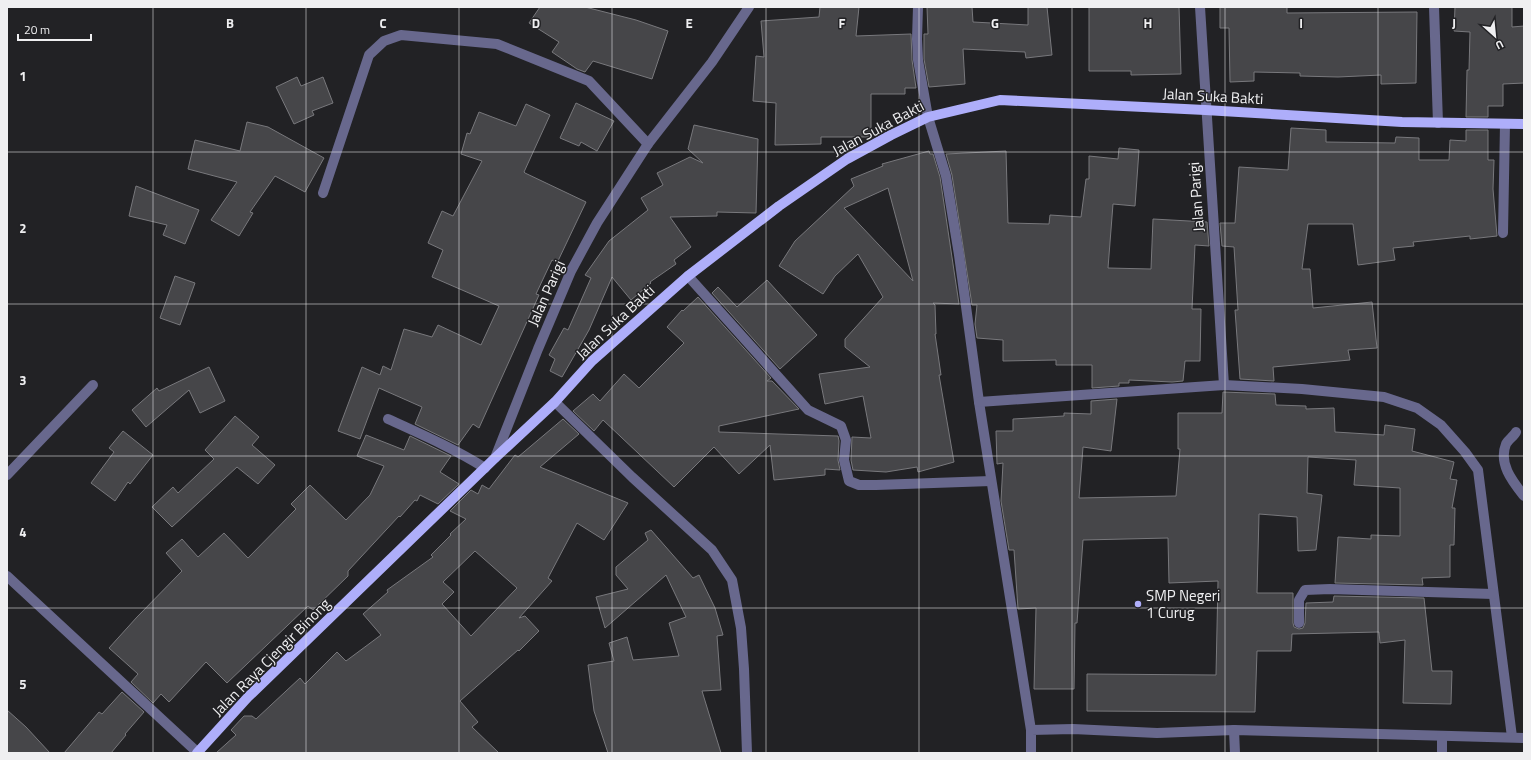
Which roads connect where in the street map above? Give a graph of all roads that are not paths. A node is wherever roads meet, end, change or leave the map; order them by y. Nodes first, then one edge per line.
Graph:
1 (749, 7) edge
2 (918, 7) edge
3 (1200, 7) edge
4 (1434, 7) edge
5 (1205, 110) junction
6 (928, 117) junction
7 (1438, 123) junction
8 (1505, 124) junction
9 (1524, 124) edge
10 (648, 144) junction
11 (323, 193) dead end
12 (1503, 233) dead end
13 (688, 276) junction
14 (93, 385) dead end
15 (1224, 385) junction
16 (555, 402) junction
17 (979, 402) junction
18 (388, 419) dead end
19 (1516, 432) dead end
20 (495, 458) junction
21 (485, 468) junction
22 (7, 475) edge
23 (991, 481) junction
24 (1524, 496) edge
25 (7, 576) edge
26 (367, 583) joint
27 (1493, 594) junction
28 (1299, 623) dead end
29 (1031, 730) junction
30 (1234, 730) junction
31 (1442, 736) junction
32 (1512, 737) junction
33 (1524, 738) edge
34 (197, 753) edge
35 (747, 753) edge
36 (1031, 753) edge
37 (1235, 753) edge
38 (1442, 753) edge

1 - 10 street, Jalan Parigi
2 - 6 street
3 - 5 street, Jalan Parigi
4 - 7 street
5 - 6 main road, Jalan Suka Bakti
5 - 7 main road, Jalan Suka Bakti
5 - 15 street, Jalan Parigi
6 - 13 main road, Jalan Suka Bakti
6 - 17 street
7 - 8 main road, Jalan Suka Bakti
8 - 9 main road, Jalan Suka Bakti
8 - 12 street
10 - 11 street
10 - 20 street, Jalan Parigi
13 - 16 main road, Jalan Suka Bakti
13 - 23 street
14 - 22 street
15 - 17 street
15 - 27 street
16 - 20 main road, Jalan Suka Bakti
16 - 35 street
17 - 23 street
18 - 21 street
19 - 24 street
20 - 21 main road, Jalan Parigi
21 - 26 main road, Jalan Parigi
23 - 29 street
25 - 34 street
26 - 34 main road, Jalan Raya Cjengir Binong
27 - 28 street
27 - 32 street
29 - 30 street
29 - 36 street
30 - 31 street
30 - 37 street
31 - 32 street
31 - 38 street
32 - 33 street

